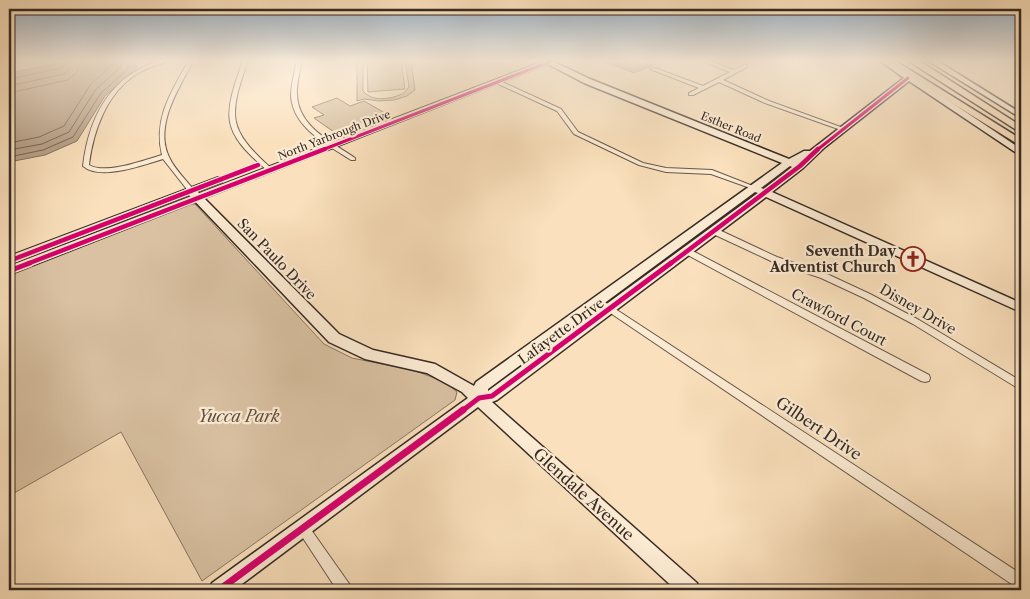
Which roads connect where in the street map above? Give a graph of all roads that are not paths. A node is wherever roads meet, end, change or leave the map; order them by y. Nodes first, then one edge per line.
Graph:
1 (119, 88) edge
2 (178, 88) edge
3 (236, 88) edge
4 (295, 88) edge
5 (467, 88) edge
6 (482, 88) edge
7 (511, 88) edge
8 (604, 88) edge
9 (704, 88) edge
10 (736, 88) edge
11 (895, 88) edge
12 (923, 88) edge
13 (932, 88) edge
14 (944, 88) edge
15 (955, 88) edge
16 (969, 88) edge
17 (974, 88) edge
18 (691, 94) dead end
19 (1021, 116) edge
20 (1021, 124) edge
21 (843, 129) junction
22 (1021, 130) edge
23 (1021, 138) edge
24 (330, 143) junction
25 (1021, 143) edge
26 (1021, 153) edge
27 (166, 156) junction
28 (353, 159) dead end
29 (795, 164) junction
30 (266, 167) junction
31 (760, 191) junction
32 (194, 194) junction
33 (106, 228) junction
34 (714, 231) junction
35 (687, 252) junction
36 (9, 260) edge
37 (9, 271) edge
38 (605, 305) junction
39 (1021, 308) edge
40 (925, 378) dead end
41 (1021, 386) edge
42 (479, 398) junction
43 (303, 528) junction
44 (1021, 582) edge
45 (219, 590) edge
46 (345, 590) edge
47 (690, 590) edge

1 - 27 street
2 - 27 street, San Paulo Drive
3 - 30 street
4 - 24 street
5 - 24 main road, North Yarbrough Drive
6 - 24 main road, North Yarbrough Drive
7 - 31 street
8 - 29 street, Esther Road
9 - 18 street
10 - 21 street
11 - 21 street, Lafayette Drive
12 - 26 street
13 - 25 highway
14 - 23 highway
15 - 22 highway
16 - 20 highway
17 - 19 street
21 - 29 street, Lafayette Drive
24 - 28 street
24 - 30 main road, North Yarbrough Drive
27 - 32 street, San Paulo Drive
29 - 31 street, Lafayette Drive
30 - 32 main road, North Yarbrough Drive
31 - 34 street, Lafayette Drive
31 - 38 street, Lafayette Drive
31 - 39 street
32 - 33 main road, North Yarbrough Drive
32 - 42 street, San Paulo Drive
33 - 36 main road, North Yarbrough Drive
33 - 37 main road, North Yarbrough Drive
34 - 35 street, Lafayette Drive
34 - 41 street, Disney Drive
35 - 38 street, Lafayette Drive
35 - 40 street, Crawford Court
38 - 42 street, Lafayette Drive
38 - 44 street, Gilbert Drive
42 - 43 street, Lafayette Drive
42 - 47 street, Glendale Avenue
43 - 45 street, Lafayette Drive
43 - 46 street

